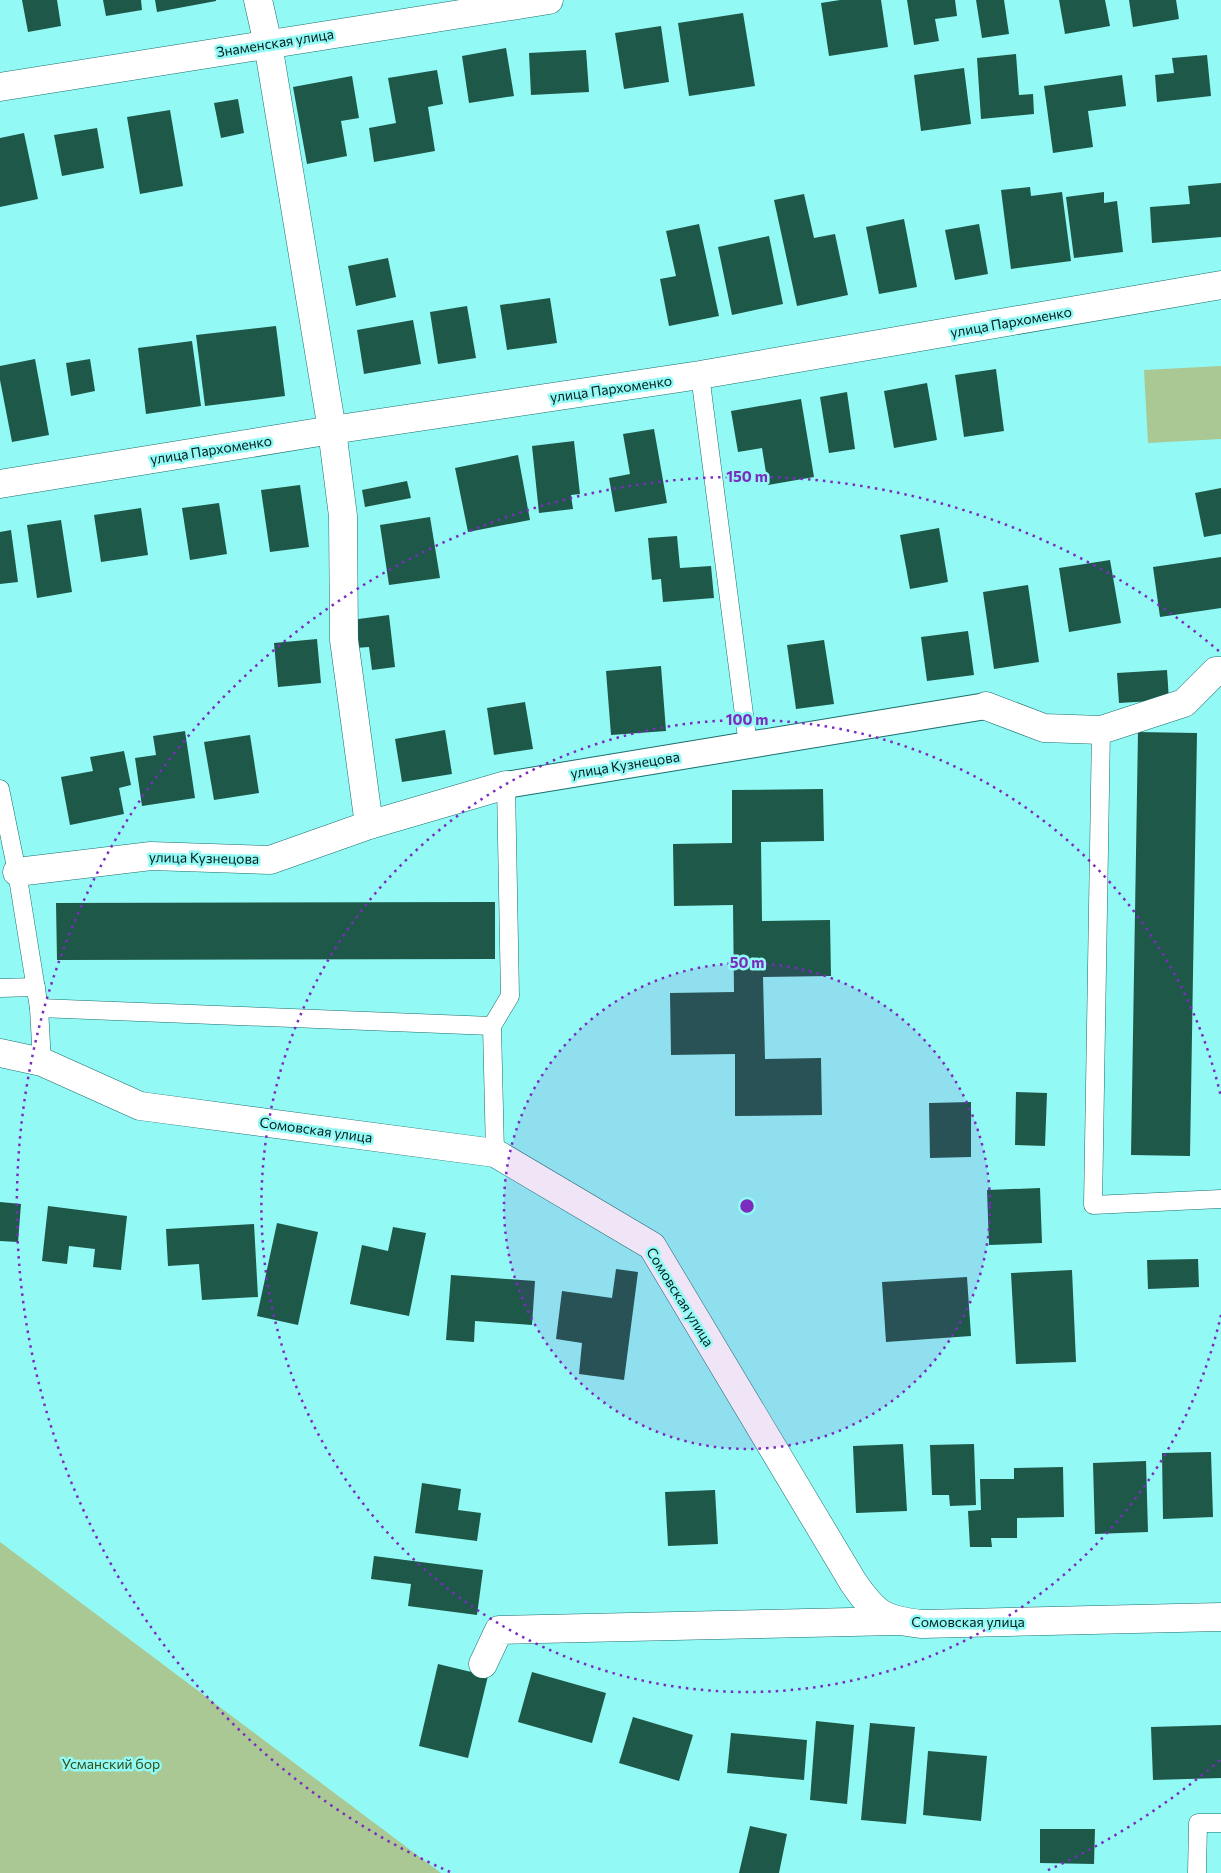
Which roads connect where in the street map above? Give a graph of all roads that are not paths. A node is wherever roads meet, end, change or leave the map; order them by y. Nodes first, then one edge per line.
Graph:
1 (258, 0) edge
2 (549, 0) edge
3 (268, 44) junction
4 (0, 87) edge
5 (1221, 285) edge
6 (700, 375) junction
7 (332, 430) junction
8 (0, 484) edge
9 (1221, 671) edge
10 (986, 706) joint
11 (1101, 730) junction
12 (748, 745) junction
13 (506, 785) junction
14 (0, 789) edge
15 (368, 825) junction
16 (17, 872) junction
17 (36, 987) junction
18 (0, 988) edge
19 (39, 1008) junction
20 (492, 1026) junction
21 (0, 1053) edge
22 (42, 1062) junction
23 (495, 1154) junction
24 (1221, 1199) edge
25 (865, 1599) junction
26 (1221, 1617) edge
27 (896, 1621) junction
28 (837, 1623) junction
29 (483, 1664) dead end
30 (1221, 1823) edge
31 (1197, 1873) edge

1 - 3 street
2 - 3 street, Знаменская улица
3 - 4 street, Знаменская улица
3 - 7 street
5 - 6 street, улица Пархоменко
6 - 7 street, улица Пархоменко
6 - 12 lane
7 - 8 street, улица Пархоменко
7 - 15 street
9 - 11 street, улица Кузнецова
10 - 11 street, улица Кузнецова
10 - 12 street, улица Кузнецова
11 - 24 lane
12 - 13 street, улица Кузнецова
13 - 15 street, улица Кузнецова
13 - 20 lane
14 - 16 lane
15 - 16 street, улица Кузнецова
16 - 17 lane
17 - 18 lane
17 - 19 lane
19 - 20 lane
19 - 22 lane
20 - 23 lane
21 - 22 street, Сомовская улица
22 - 23 street, Сомовская улица
23 - 25 street, Сомовская улица
25 - 27 street, Сомовская улица
25 - 28 street
26 - 27 street, Сомовская улица
27 - 28 street
28 - 29 street
30 - 31 lane

